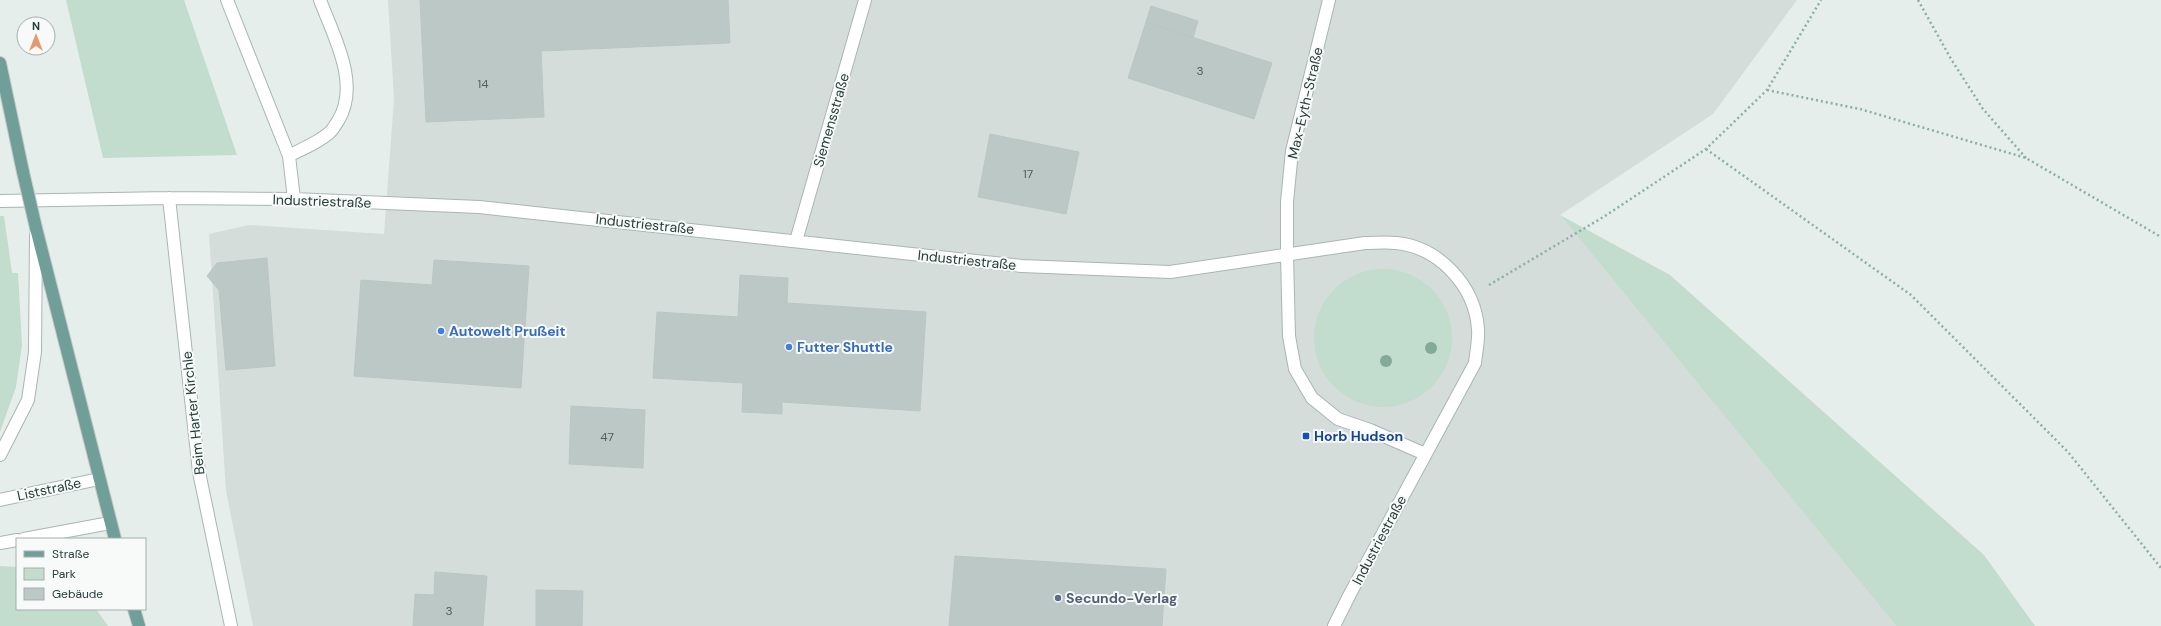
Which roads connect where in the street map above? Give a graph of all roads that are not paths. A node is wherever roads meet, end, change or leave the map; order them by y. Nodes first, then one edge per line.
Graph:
1 (227, 0) edge
2 (320, 0) edge
3 (865, 0) edge
4 (1329, 0) edge
5 (0, 63) edge
6 (289, 156) junction
7 (169, 198) junction
8 (294, 199) junction
9 (0, 201) edge
10 (36, 228) junction
11 (796, 241) junction
12 (1287, 256) junction
13 (1425, 454) junction
14 (0, 455) edge
15 (99, 479) junction
16 (0, 500) edge
17 (110, 523) junction
18 (29, 538) edge
19 (115, 538) edge
20 (16, 540) edge
21 (0, 544) edge
22 (134, 610) edge
23 (139, 626) edge
24 (231, 626) edge
25 (1334, 626) edge

1 - 6 street
2 - 6 street
3 - 11 street, Siemensstraße
4 - 12 street, Max-Eyth-Straße
5 - 10 main road, bridge
6 - 8 street
7 - 8 street, Industriestraße
7 - 9 street, Industriestraße
7 - 24 street, Beim Harter Kirchle
8 - 11 street, Industriestraße
10 - 14 street
10 - 15 main road
11 - 12 street, Industriestraße
12 - 13 street
12 - 13 street, Industriestraße
13 - 25 street, Industriestraße
15 - 16 street, Liststraße
15 - 17 main road
17 - 18 street
17 - 19 main road
20 - 21 street
22 - 23 main road

